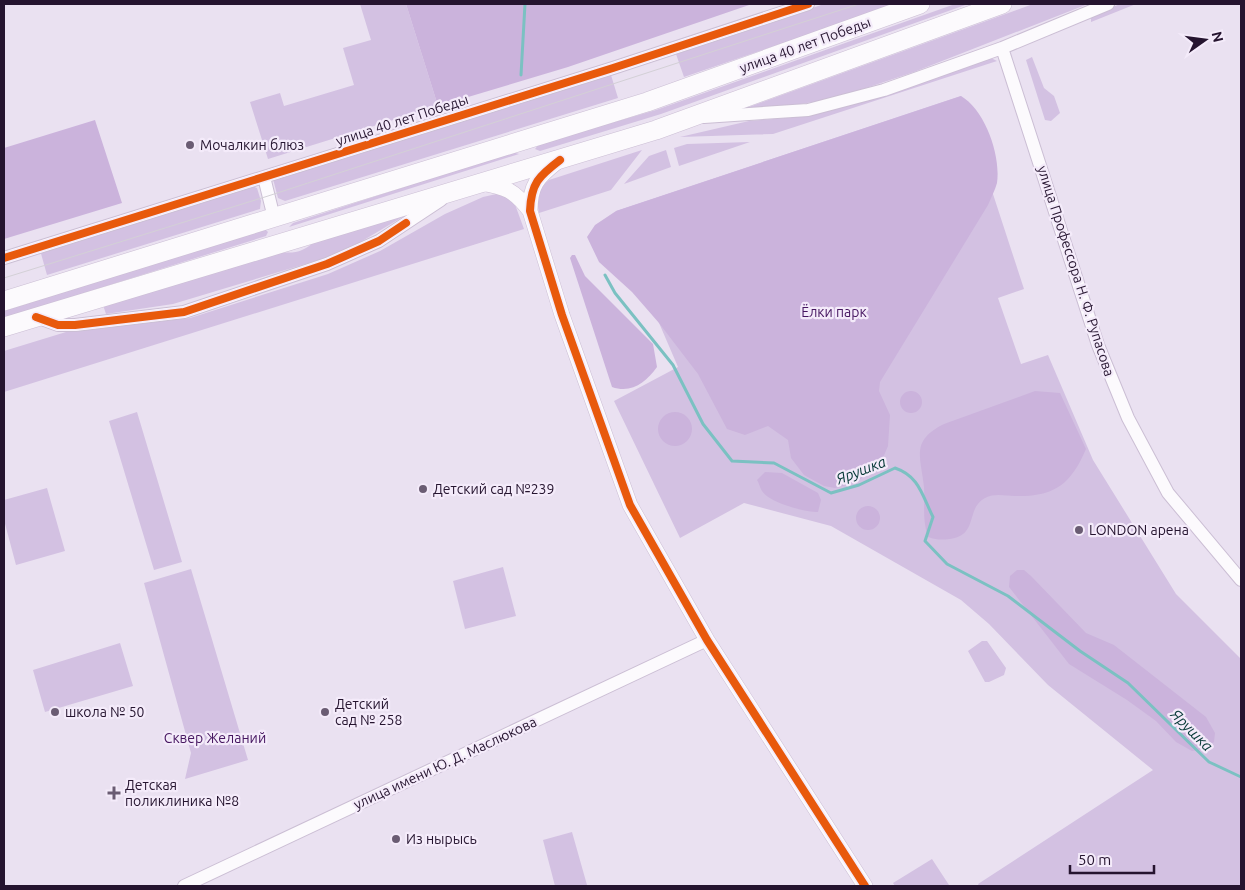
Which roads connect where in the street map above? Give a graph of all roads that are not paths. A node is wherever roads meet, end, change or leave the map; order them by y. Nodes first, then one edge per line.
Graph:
1 (808, 4) edge
2 (920, 4) edge
3 (1002, 4) edge
4 (1108, 4) edge
5 (1002, 48) junction
6 (692, 118) junction
7 (522, 140) junction
8 (560, 160) junction
9 (530, 169) junction
10 (264, 177) junction
11 (481, 183) junction
12 (455, 190) junction
13 (530, 211) junction
14 (274, 218) junction
15 (282, 243) junction
16 (4, 258) edge
17 (4, 301) edge
18 (36, 317) junction
19 (4, 327) edge
20 (1241, 580) edge
21 (706, 640) junction
22 (184, 886) edge
23 (865, 886) edge

1 - 10 street, улица 40 лет Победы
2 - 7 main road, улица 40 лет Победы
3 - 6 main road
4 - 5 street
5 - 6 street
5 - 20 street, улица Профессора Н. Ф. Рупасова
6 - 8 main road
7 - 9 main road
7 - 14 main road, улица 40 лет Победы
8 - 9 main road
8 - 13 street
9 - 11 main road
10 - 14 street
10 - 16 street, улица 40 лет Победы
11 - 12 main road
11 - 13 street
12 - 15 main road
12 - 18 street
13 - 21 street
14 - 15 main road
14 - 17 main road, улица 40 лет Победы
15 - 18 main road
18 - 19 main road
21 - 22 street, улица имени Ю. Д. Маслюкова
21 - 23 street

